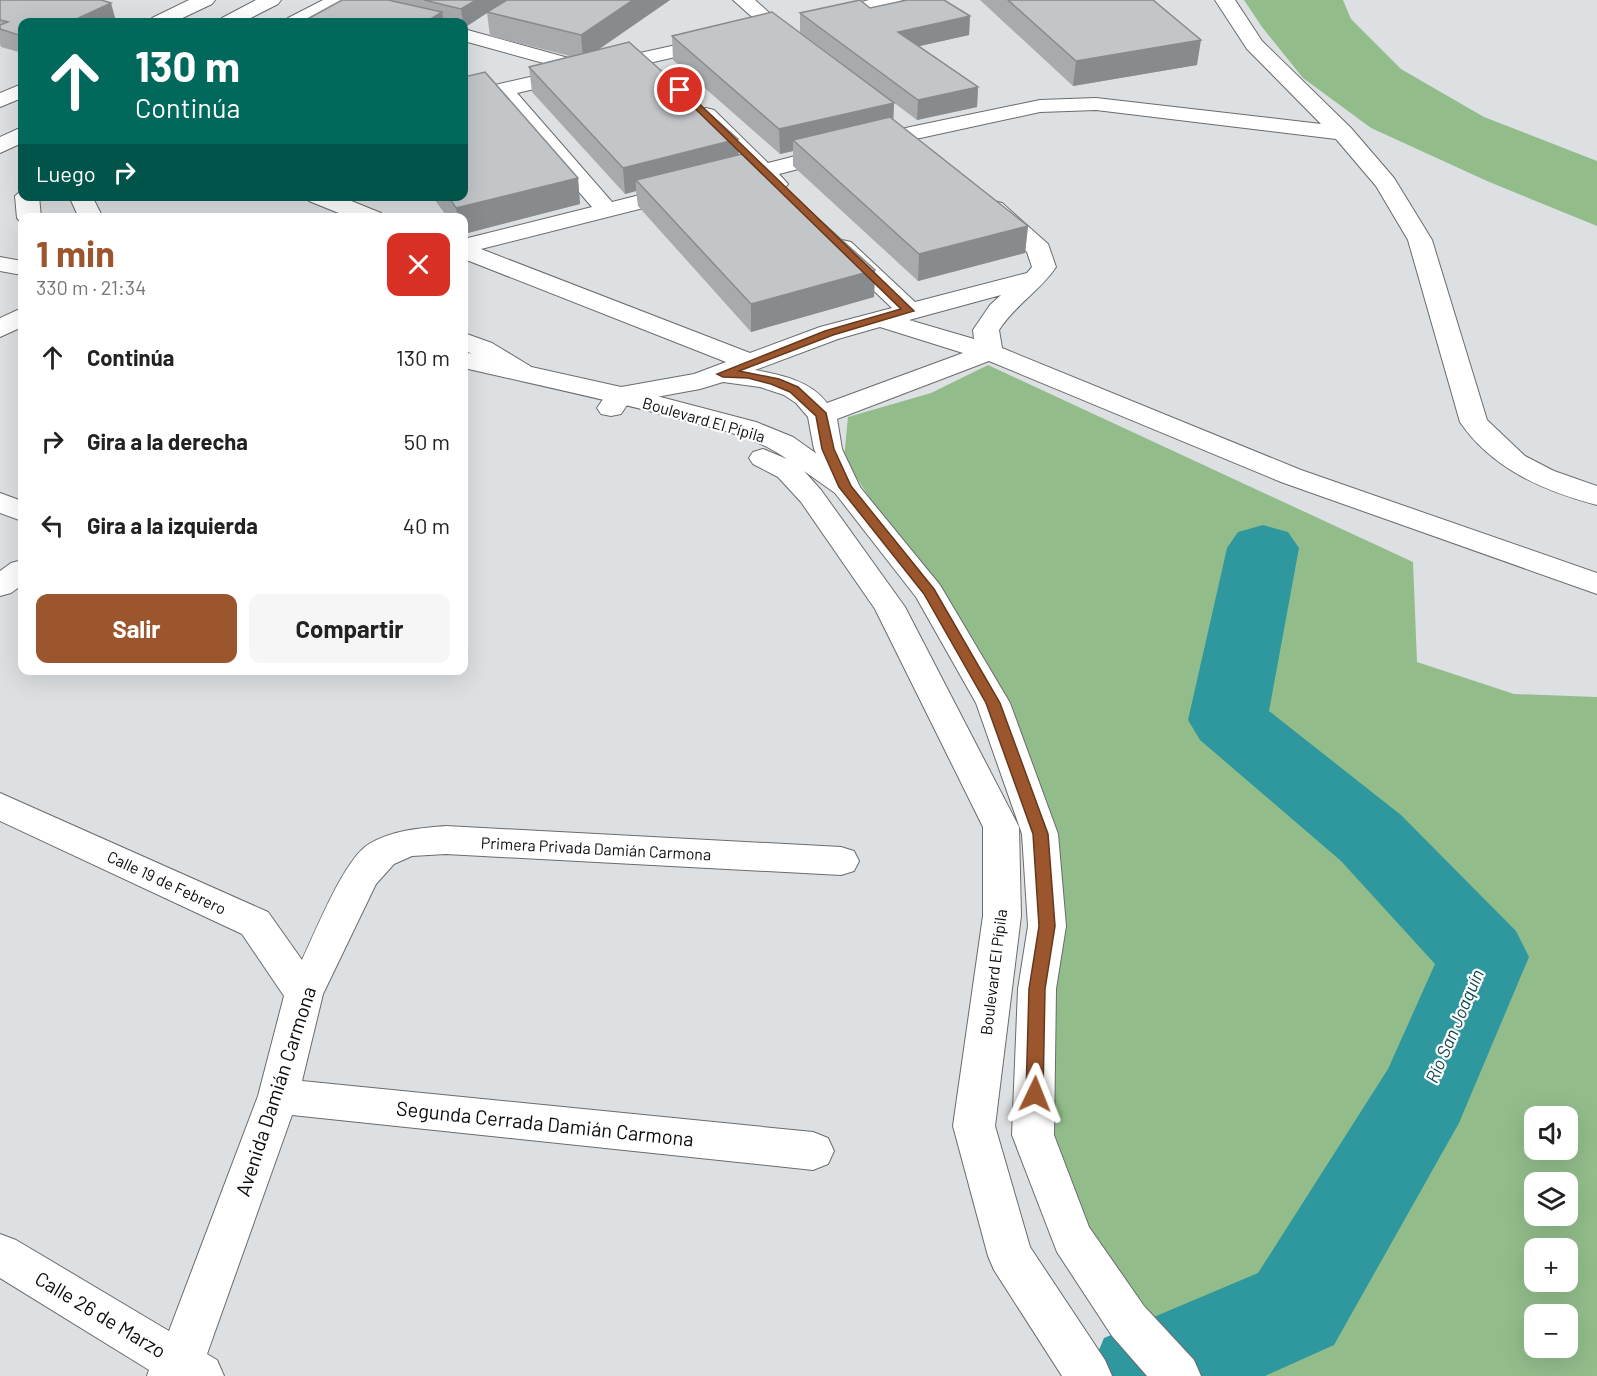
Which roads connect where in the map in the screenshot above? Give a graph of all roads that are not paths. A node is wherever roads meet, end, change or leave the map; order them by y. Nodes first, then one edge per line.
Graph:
1 (205, 0) edge
2 (271, 0) edge
3 (743, 0) edge
4 (892, 0) edge
5 (1225, 0) edge
6 (348, 2) edge
7 (167, 18) edge
8 (237, 18) edge
9 (306, 18) edge
10 (330, 18) edge
11 (486, 24) dead end
12 (774, 29) junction
13 (468, 34) edge
14 (468, 37) edge
15 (647, 57) junction
16 (810, 57) edge
17 (589, 70) junction
18 (664, 73) edge
19 (502, 89) junction
20 (18, 92) edge
21 (468, 97) edge
22 (688, 98) edge
23 (0, 101) edge
24 (1342, 133) junction
25 (18, 136) edge
26 (0, 146) edge
27 (763, 171) junction
28 (979, 194) edge
29 (789, 196) edge
30 (330, 201) edge
31 (606, 209) junction
32 (360, 213) edge
33 (823, 228) edge
34 (468, 245) edge
35 (468, 253) edge
36 (0, 264) edge
37 (18, 267) edge
38 (1036, 278) junction
39 (909, 311) junction
40 (18, 318) edge
41 (877, 319) junction
42 (0, 329) edge
43 (468, 343) edge
44 (989, 352) junction
45 (468, 361) edge
46 (749, 362) junction
47 (521, 372) junction
48 (468, 373) edge
49 (723, 374) junction
50 (615, 402) junction
51 (822, 415) junction
52 (845, 487) junction
53 (1597, 496) edge
54 (0, 502) edge
55 (18, 510) edge
56 (18, 573) edge
57 (1597, 584) edge
58 (0, 586) edge
59 (0, 806) edge
60 (841, 861) dead end
61 (362, 875) joint
62 (304, 994) junction
63 (278, 1096) junction
64 (813, 1151) dead end
65 (0, 1254) edge
66 (1083, 1368) edge
67 (184, 1371) edge
68 (1178, 1376) edge

1 - 7 street
2 - 8 street
3 - 12 street
4 - 12 street
5 - 24 street
6 - 9 street
6 - 10 street
11 - 13 street
12 - 15 street
12 - 16 street
14 - 17 street
15 - 17 street
15 - 18 street
17 - 19 street
19 - 21 street
19 - 31 street
20 - 23 street
22 - 27 street
24 - 27 street
24 - 53 street
25 - 26 street
27 - 29 street
27 - 31 street
28 - 38 street
30 - 32 street
31 - 34 street
33 - 39 street
35 - 46 street
36 - 37 street
38 - 39 street
38 - 44 street
39 - 41 street
40 - 42 street
41 - 44 street
41 - 46 street
43 - 47 street
44 - 51 street
44 - 57 street
45 - 47 street, Boulevard El Pípila
46 - 49 street
47 - 50 street, Boulevard El Pípila
48 - 50 street, Boulevard El Pípila
49 - 50 street
49 - 51 street
50 - 52 street, Boulevard El Pípila
50 - 66 street, Boulevard El Pípila
51 - 52 street
52 - 68 street, Boulevard El Pípila
54 - 55 street
56 - 58 street
59 - 62 street, Calle 19 de Febrero
60 - 61 street, Primera Privada Damián Carmona
61 - 62 street, Avenida Damián Carmona
62 - 63 street, Avenida Damián Carmona
63 - 64 street, Segunda Cerrada Damián Carmona
63 - 67 street, Avenida Damián Carmona
65 - 67 street, Calle 26 de Marzo

